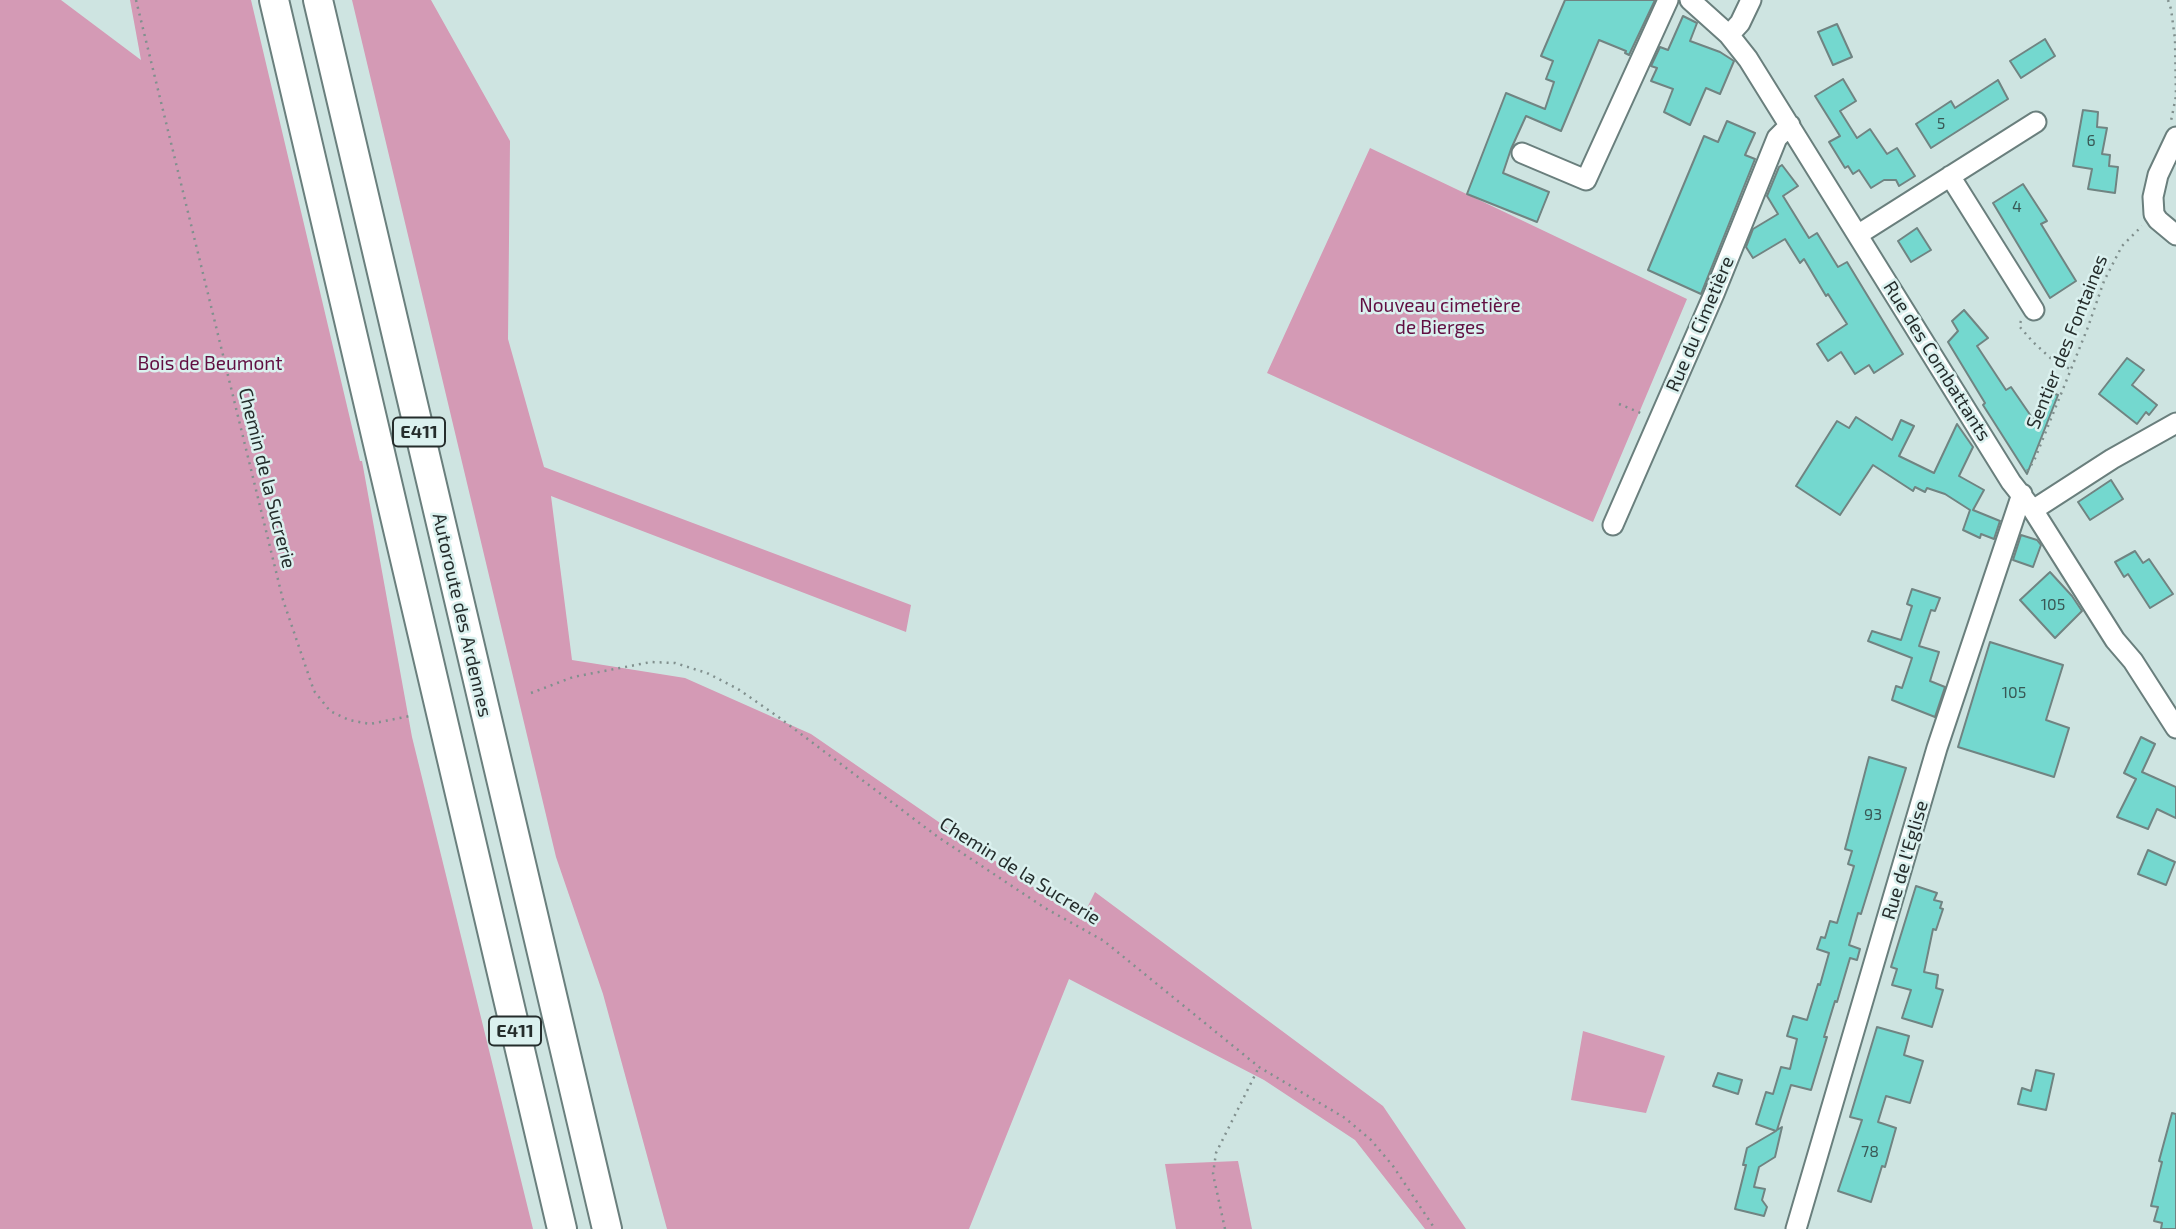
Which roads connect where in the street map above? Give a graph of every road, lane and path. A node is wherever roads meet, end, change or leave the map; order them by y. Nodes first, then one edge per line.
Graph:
1 (136, 0) edge
2 (274, 0) edge
3 (318, 0) edge
4 (1668, 0) edge
5 (1690, 0) edge
6 (1751, 0) edge
7 (2168, 0) edge
8 (1730, 35) junction
9 (2036, 122) dead end
10 (1790, 125) junction
11 (2176, 137) edge
12 (1522, 153) dead end
13 (2166, 158) junction
14 (1950, 176) junction
15 (2154, 214) junction
16 (1859, 234) junction
17 (2176, 235) edge
18 (2034, 310) joint
19 (2071, 369) junction
20 (1619, 404) dead end
21 (1659, 421) junction
22 (2176, 423) edge
23 (2022, 495) junction
24 (1613, 525) dead end
25 (531, 693) dead end
26 (410, 716) dead end
27 (2176, 728) edge
28 (1259, 1068) junction
29 (562, 1229) edge
30 (607, 1229) edge
31 (1225, 1229) edge
32 (1435, 1229) edge
33 (1796, 1229) edge

1 - 26 path, Chemin de la Sucrerie
2 - 29 highway, E411
3 - 30 highway, Autoroute des Ardennes / E411
4 - 12 street
5 - 8 street, Rue des Combattants
6 - 8 street
7 - 13 path
8 - 10 street, Rue des Combattants
9 - 14 street
10 - 16 street, Rue des Combattants
10 - 21 street, Rue du Cimetière
11 - 13 street
13 - 15 street
14 - 16 street
14 - 18 street
15 - 17 street
15 - 19 path, Sentier des Fontaines
16 - 23 street, Rue des Combattants
18 - 19 path
19 - 23 path, Sentier des Fontaines
20 - 21 path
21 - 24 street, Rue du Cimetière
22 - 23 street
23 - 27 street, Rue des Combattants
23 - 33 street, Rue de l'Eglise
25 - 28 path, Chemin de la Sucrerie
28 - 31 path
28 - 32 path, Chemin de la Sucrerie

